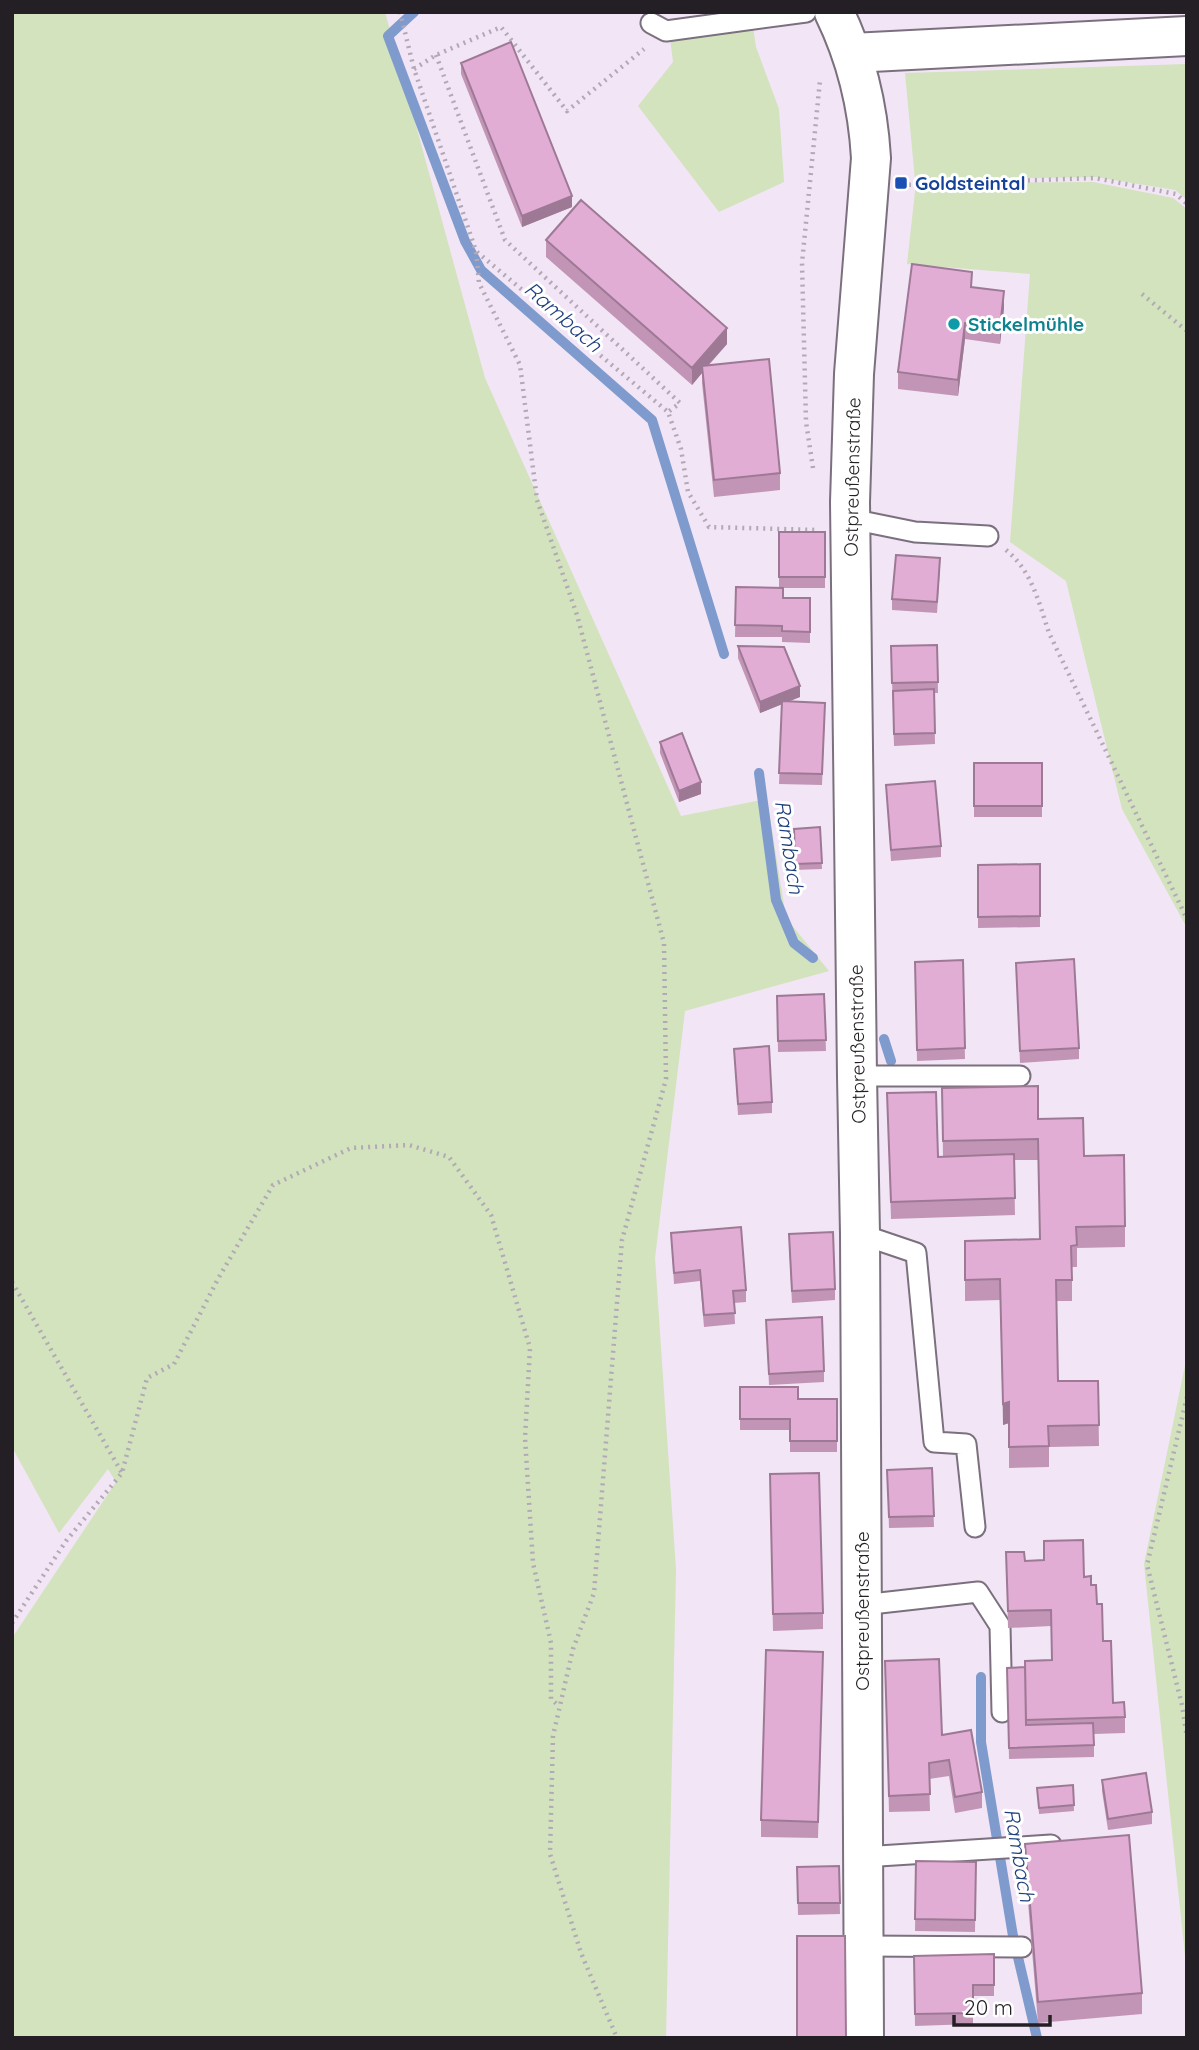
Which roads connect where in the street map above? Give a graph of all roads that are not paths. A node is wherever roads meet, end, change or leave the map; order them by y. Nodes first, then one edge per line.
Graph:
1 (806, 12) edge
2 (834, 12) edge
3 (659, 27) road end
4 (1187, 36) edge
5 (852, 53) junction
6 (837, 523) junction
7 (988, 536) road end
8 (857, 1076) junction
9 (1020, 1076) dead end
10 (860, 1234) junction
11 (975, 1527) dead end
12 (862, 1605) junction
13 (1002, 1712) dead end
14 (1076, 1844) edge
15 (863, 1857) junction
16 (864, 1946) junction
17 (1016, 1947) dead end
18 (864, 2038) edge

1 - 3 lane
2 - 5 main road, Ostpreußenstraße
4 - 5 main road
5 - 6 main road, Ostpreußenstraße
6 - 7 lane
6 - 8 main road, Ostpreußenstraße
8 - 9 lane
8 - 10 main road, Ostpreußenstraße
10 - 11 lane
10 - 12 main road, Ostpreußenstraße
12 - 13 lane
12 - 15 main road, Ostpreußenstraße
14 - 15 lane
15 - 16 main road, Ostpreußenstraße
16 - 17 lane
16 - 18 main road, Ostpreußenstraße

